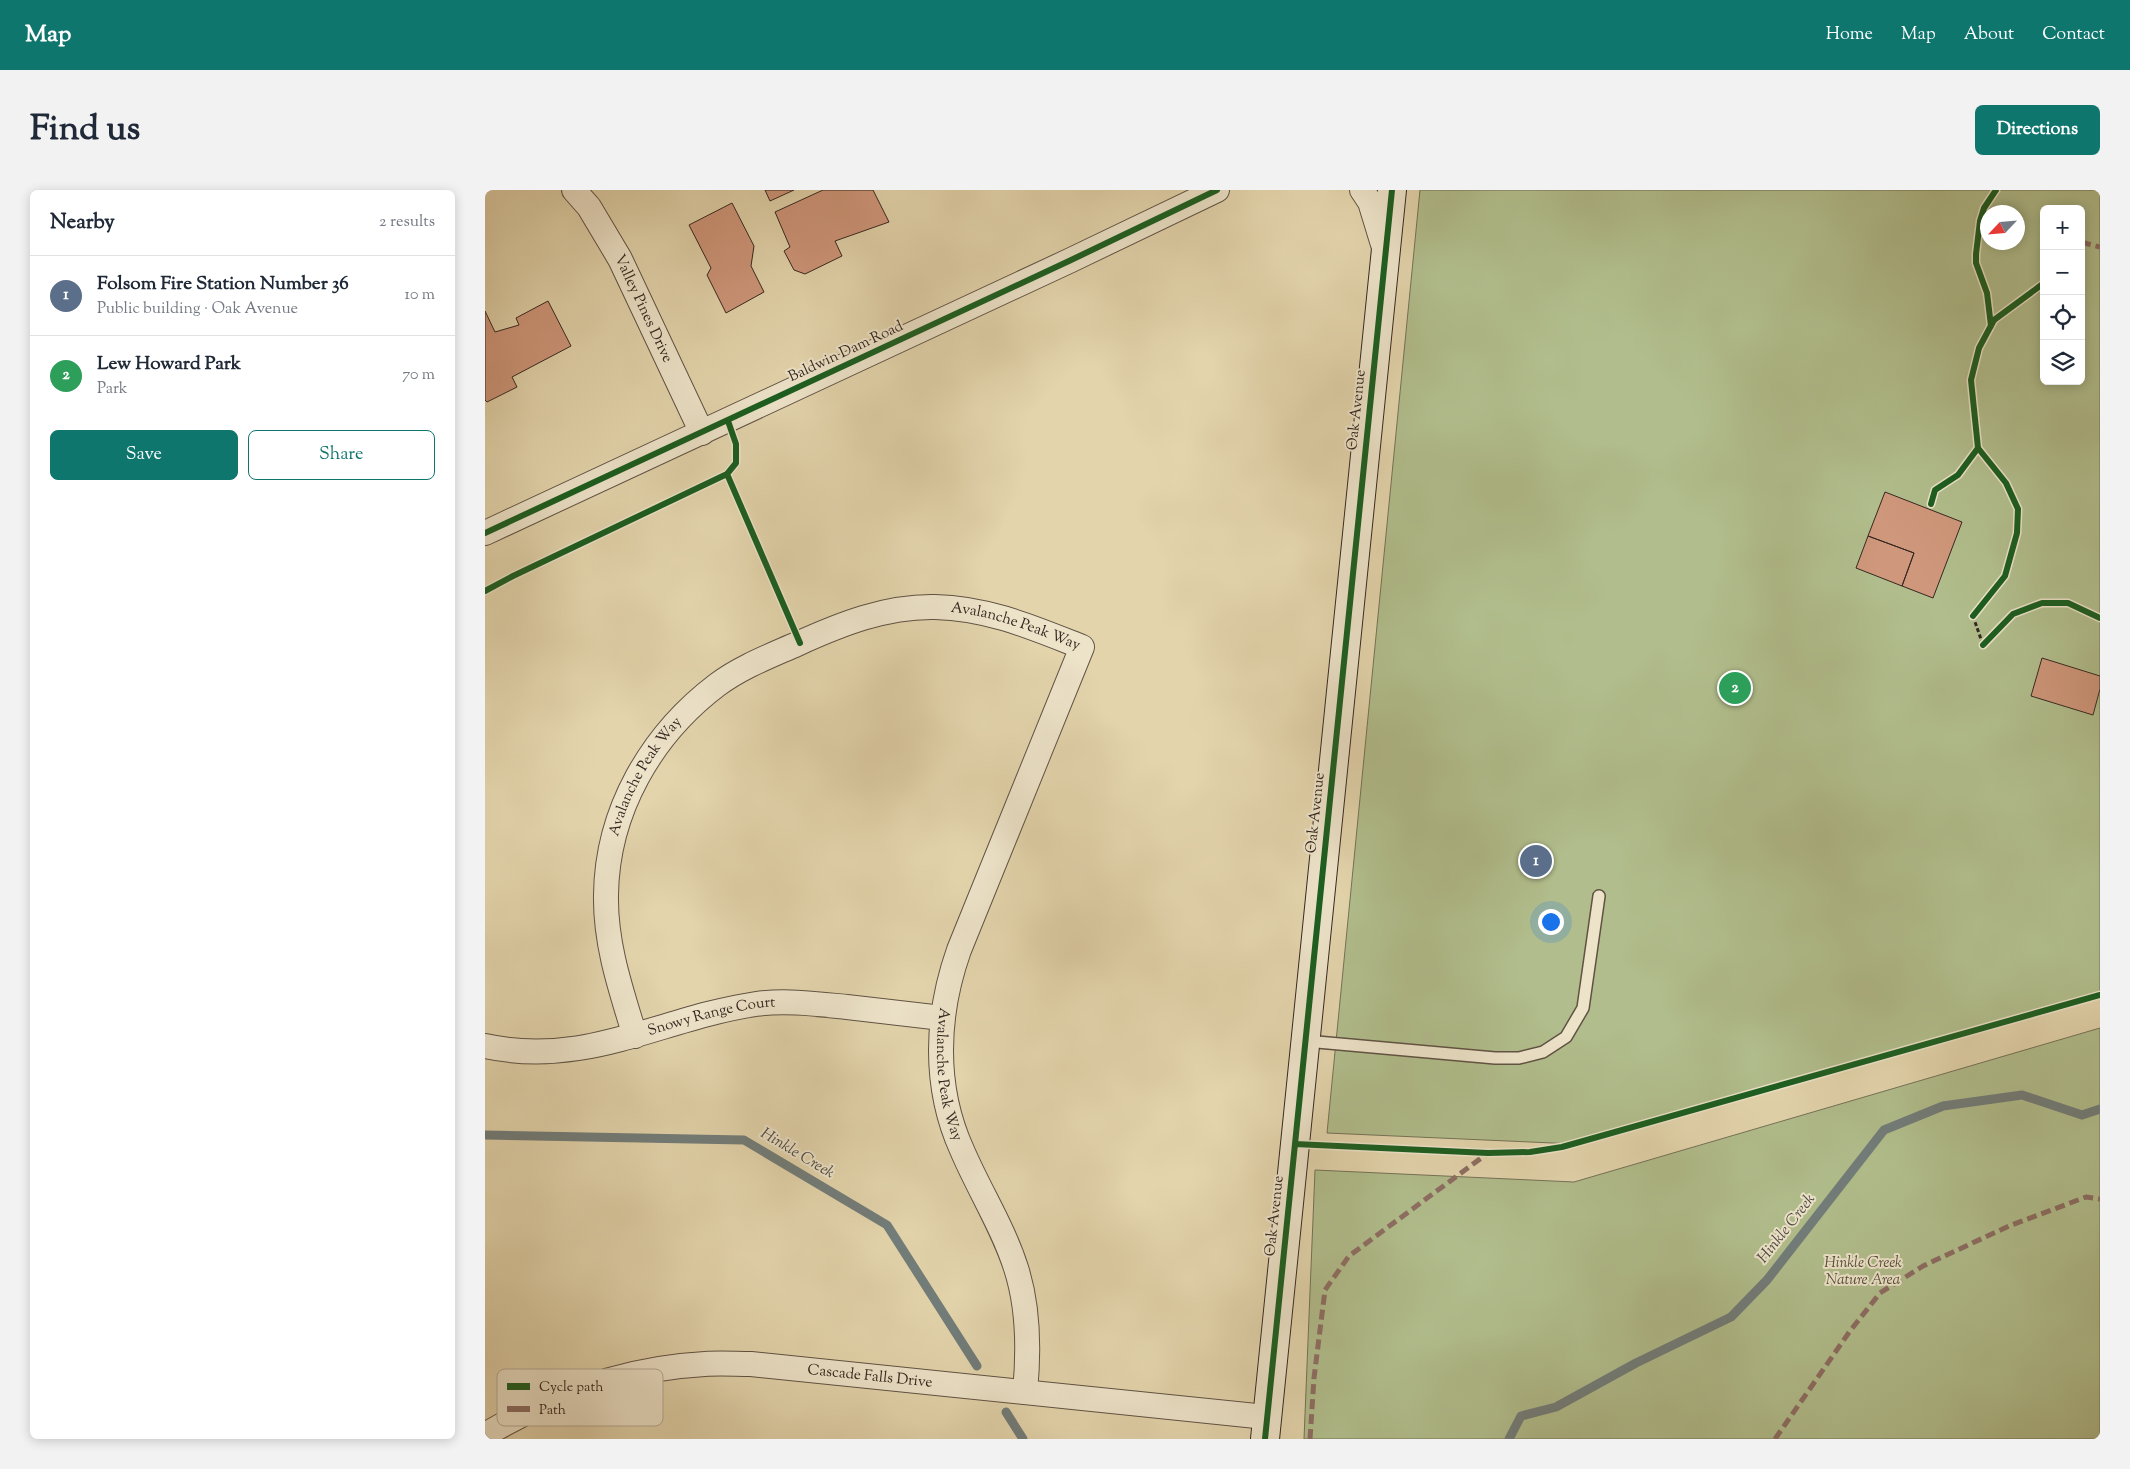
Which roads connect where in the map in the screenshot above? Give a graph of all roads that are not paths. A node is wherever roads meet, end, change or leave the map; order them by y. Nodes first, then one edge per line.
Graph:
1 (574, 190) edge
2 (1217, 190) edge
3 (1362, 190) edge
4 (1392, 190) edge
5 (1385, 254) junction
6 (702, 433) junction
7 (485, 532) edge
8 (1599, 896) dead end
9 (942, 1018) junction
10 (635, 1036) junction
11 (1306, 1041) junction
12 (485, 1046) edge
13 (663, 1369) edge
14 (1025, 1392) junction
15 (501, 1426) edge
16 (1266, 1428) edge
17 (485, 1435) edge

1 - 6 street, Valley Pines Drive
2 - 6 street, Baldwin Dam Road
3 - 5 street
4 - 5 main road, Oak Avenue
5 - 11 main road, Oak Avenue
6 - 7 street, Baldwin Dam Road
8 - 11 lane
9 - 10 street, Snowy Range Court
9 - 10 street, Avalanche Peak Way
9 - 14 street, Avalanche Peak Way
10 - 12 street, Snowy Range Court
11 - 16 main road, Oak Avenue
13 - 14 street, Cascade Falls Drive
14 - 16 street, Cascade Falls Drive
15 - 17 street, Cascade Falls Drive

